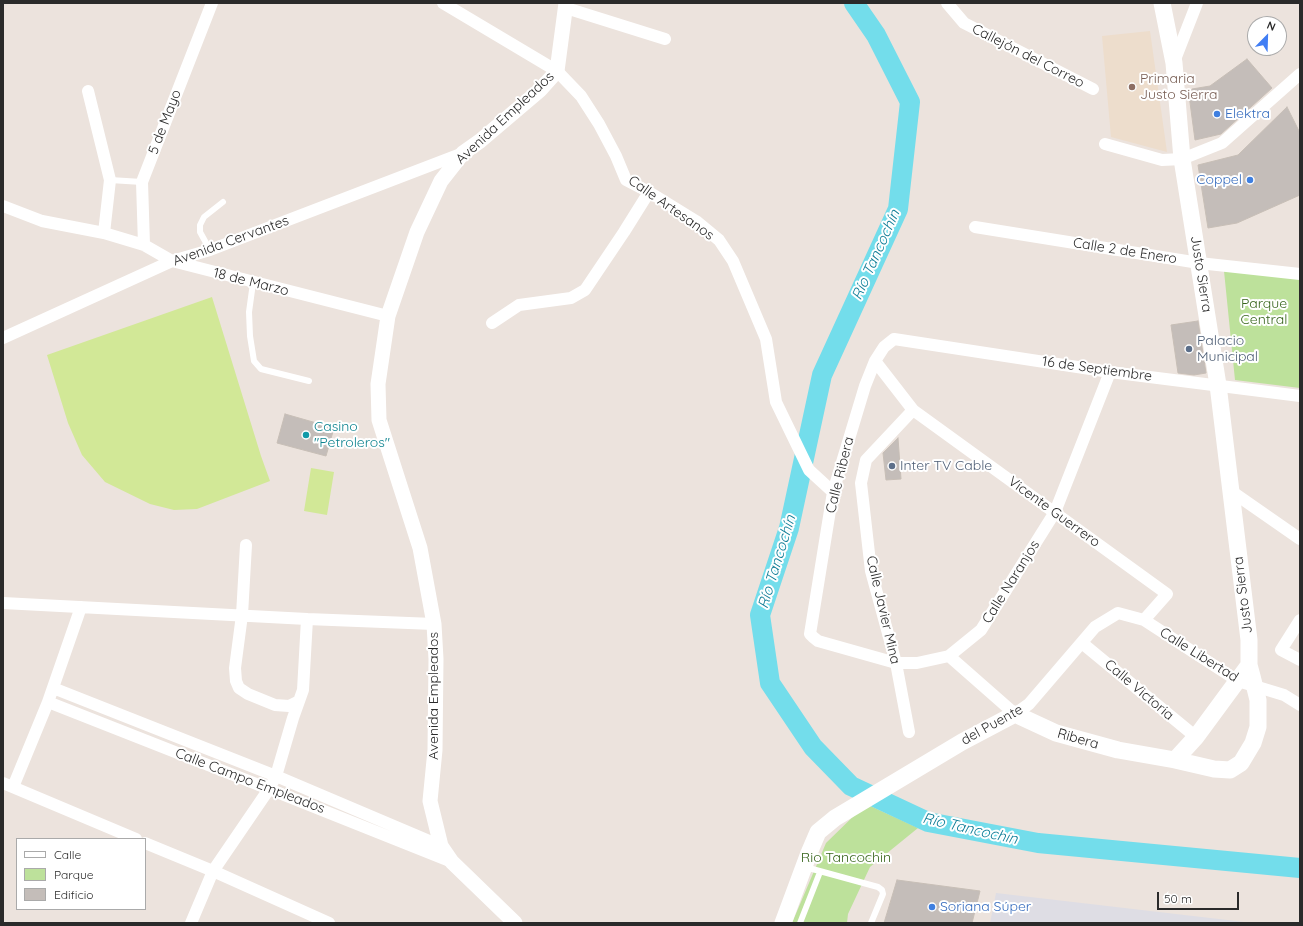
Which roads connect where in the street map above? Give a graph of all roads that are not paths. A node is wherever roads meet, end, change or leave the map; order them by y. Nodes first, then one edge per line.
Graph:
1 (212, 3) edge
2 (443, 3) edge
3 (947, 3) edge
4 (1162, 3) edge
5 (1197, 3) edge
6 (566, 6) edge
7 (665, 39) dead end
8 (1174, 63) junction
9 (557, 71) junction
10 (1300, 74) edge
11 (1093, 89) dead end
12 (88, 91) dead end
13 (1105, 144) dead end
14 (463, 153) junction
15 (1182, 159) junction
16 (110, 180) junction
17 (142, 182) junction
18 (649, 192) junction
19 (223, 202) dead end
20 (3, 206) edge
21 (975, 227) dead end
22 (104, 233) junction
23 (144, 245) junction
24 (210, 250) junction
25 (172, 261) junction
26 (1300, 262) edge
27 (1199, 263) junction
28 (1296, 274) edge
29 (253, 283) junction
30 (388, 316) junction
31 (492, 323) dead end
32 (3, 338) edge
33 (894, 339) joint
34 (875, 361) junction
35 (1110, 372) junction
36 (309, 380) dead end
37 (1218, 386) junction
38 (1300, 396) edge
39 (913, 410) junction
40 (1231, 490) junction
41 (833, 492) junction
42 (1055, 512) junction
43 (1300, 539) edge
44 (246, 544) dead end
45 (3, 603) edge
46 (81, 608) junction
47 (242, 615) junction
48 (307, 619) junction
49 (1144, 620) junction
50 (1300, 620) edge
51 (434, 624) junction
52 (818, 641) joint
53 (1082, 642) junction
54 (949, 656) junction
55 (1300, 660) edge
56 (896, 663) junction
57 (1249, 665) junction
58 (1238, 681) junction
59 (1255, 687) junction
60 (53, 688) junction
61 (299, 701) junction
62 (48, 702) junction
63 (1300, 705) edge
64 (1015, 714) junction
65 (909, 732) dead end
66 (1196, 737) junction
67 (1175, 760) junction
68 (1230, 770) joint
69 (276, 776) junction
70 (8, 785) edge
71 (269, 789) junction
72 (134, 838) edge
73 (146, 843) edge
74 (441, 846) junction
75 (452, 862) junction
76 (804, 866) junction
77 (213, 871) junction
78 (820, 872) junction
79 (792, 922) edge
80 (191, 923) edge
81 (329, 923) edge
82 (515, 923) edge
83 (872, 923) edge

1 - 17 street, 5 de Mayo
2 - 9 street, Calle Artesanos
3 - 11 street, Callejón del Correo
4 - 8 main road, Justo Sierra
5 - 8 street
6 - 7 street
6 - 9 street, Avenida Empleados
8 - 15 main road, Justo Sierra
9 - 14 street, Avenida Empleados
9 - 18 street, Calle Artesanos
10 - 15 street
12 - 16 street
13 - 15 street
14 - 24 street, Avenida Cervantes
14 - 30 street, Avenida Empleados
15 - 27 main road, Justo Sierra
16 - 17 lane
16 - 22 street
17 - 23 street, 5 de Mayo
18 - 31 street
18 - 41 street, Calle Artesanos
19 - 24 lane
20 - 22 street, 18 de Marzo
21 - 27 street, Calle 2 de Enero
22 - 23 street, 18 de Marzo
23 - 25 street, 18 de Marzo
24 - 25 street, Avenida Cervantes
25 - 29 street, 18 de Marzo
25 - 32 street, Avenida Cervantes
26 - 28 street
27 - 28 street, Calle 2 de Enero
27 - 37 main road, Justo Sierra
29 - 30 street, 18 de Marzo
29 - 36 lane
30 - 51 street, Avenida Empleados
33 - 34 street, Calle Ribera
33 - 35 street, 16 de Septiembre
34 - 39 street, Vicente Guerrero
34 - 41 street, Calle Ribera
35 - 37 street, 16 de Septiembre
35 - 42 street, Calle Naranjos
37 - 38 street, 16 de Septiembre
37 - 40 main road, Justo Sierra
39 - 42 street, Vicente Guerrero
39 - 56 street, Calle Javier Mina
40 - 43 street
40 - 57 main road, Justo Sierra
41 - 52 street, Calle Ribera
42 - 49 street, Vicente Guerrero
42 - 54 street, Calle Naranjos
44 - 47 street
45 - 46 street
46 - 47 street
46 - 60 street
47 - 48 street
47 - 61 street
48 - 51 street
48 - 61 street
49 - 53 street, del Puente
49 - 58 street, Calle Libertad
50 - 55 street
51 - 74 street, Avenida Empleados
52 - 56 street, Calle Naranjos
53 - 64 street, del Puente
53 - 66 street, Calle Victoria
54 - 56 street, Calle Naranjos
54 - 64 street, Ribera
56 - 65 street, Calle Javier Mina
57 - 58 main road
57 - 59 main road, Justo Sierra
58 - 59 street, Calle Libertad
58 - 66 main road
59 - 63 street, Calle Libertad
59 - 68 main road, Justo Sierra
60 - 62 street
60 - 69 street, Calle Campo Empleados
61 - 69 street
62 - 70 street
62 - 71 street, Calle Campo Empleados
64 - 67 main road, Ribera
64 - 76 main road, del Puente
66 - 67 main road
67 - 68 main road, Ribera
69 - 71 street
69 - 74 street, Calle Campo Empleados
70 - 72 street
71 - 75 street, Calle Campo Empleados
71 - 77 street
73 - 77 street
74 - 75 street, Avenida Empleados
75 - 82 street, Avenida Empleados
76 - 78 lane
76 - 79 main road, del Puente
77 - 80 street
77 - 81 street
78 - 79 lane
78 - 83 lane

